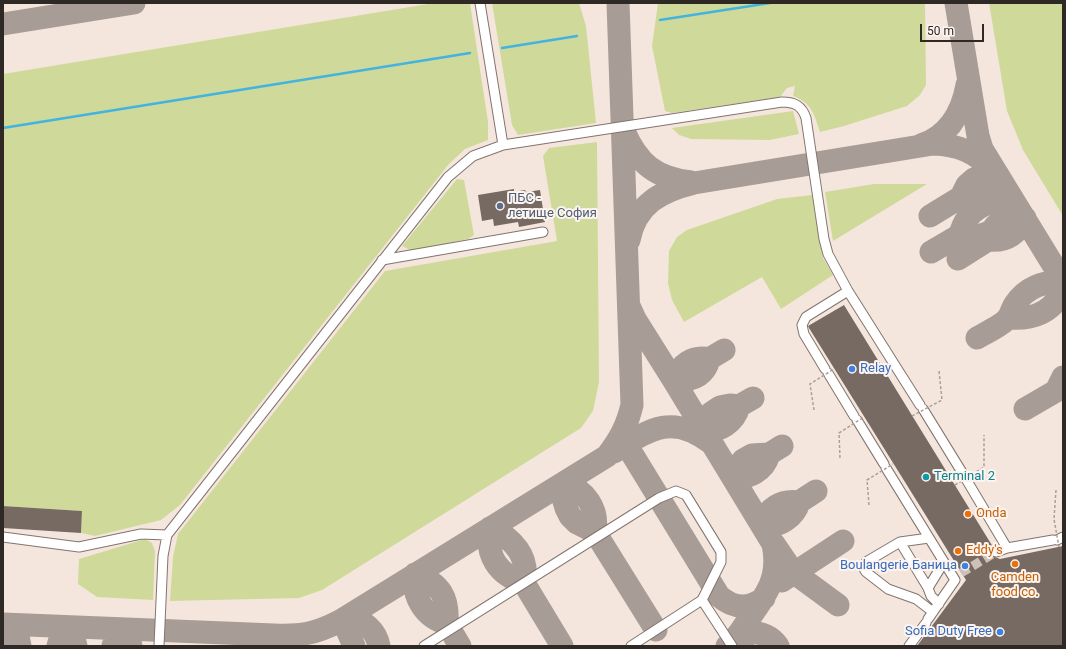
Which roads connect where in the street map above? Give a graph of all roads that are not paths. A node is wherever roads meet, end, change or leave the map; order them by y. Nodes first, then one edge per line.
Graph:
1 (480, 3) edge
2 (503, 145) junction
3 (543, 232) dead end
4 (382, 260) junction
5 (848, 291) junction
6 (167, 535) junction
7 (3, 536) edge
8 (929, 538) junction
9 (1058, 541) edge
10 (900, 542) junction
11 (1007, 548) junction
12 (996, 552) tunnel mouth
13 (944, 562) junction
14 (928, 588) junction
15 (702, 600) junction
16 (939, 604) junction
17 (929, 618) junction
18 (159, 646) edge
19 (424, 646) edge
20 (631, 646) edge
21 (732, 646) edge
22 (909, 646) edge

1 - 2 lane
2 - 4 lane
2 - 5 lane
3 - 4 lane
4 - 6 lane
5 - 8 lane
5 - 11 lane
6 - 7 lane
6 - 18 lane
8 - 10 lane
8 - 13 lane
9 - 11 lane
10 - 14 lane
10 - 17 lane
11 - 12 lane
13 - 14 lane
13 - 16 lane
14 - 16 lane
15 - 19 lane
15 - 20 lane
15 - 21 lane
16 - 17 lane
17 - 22 lane

